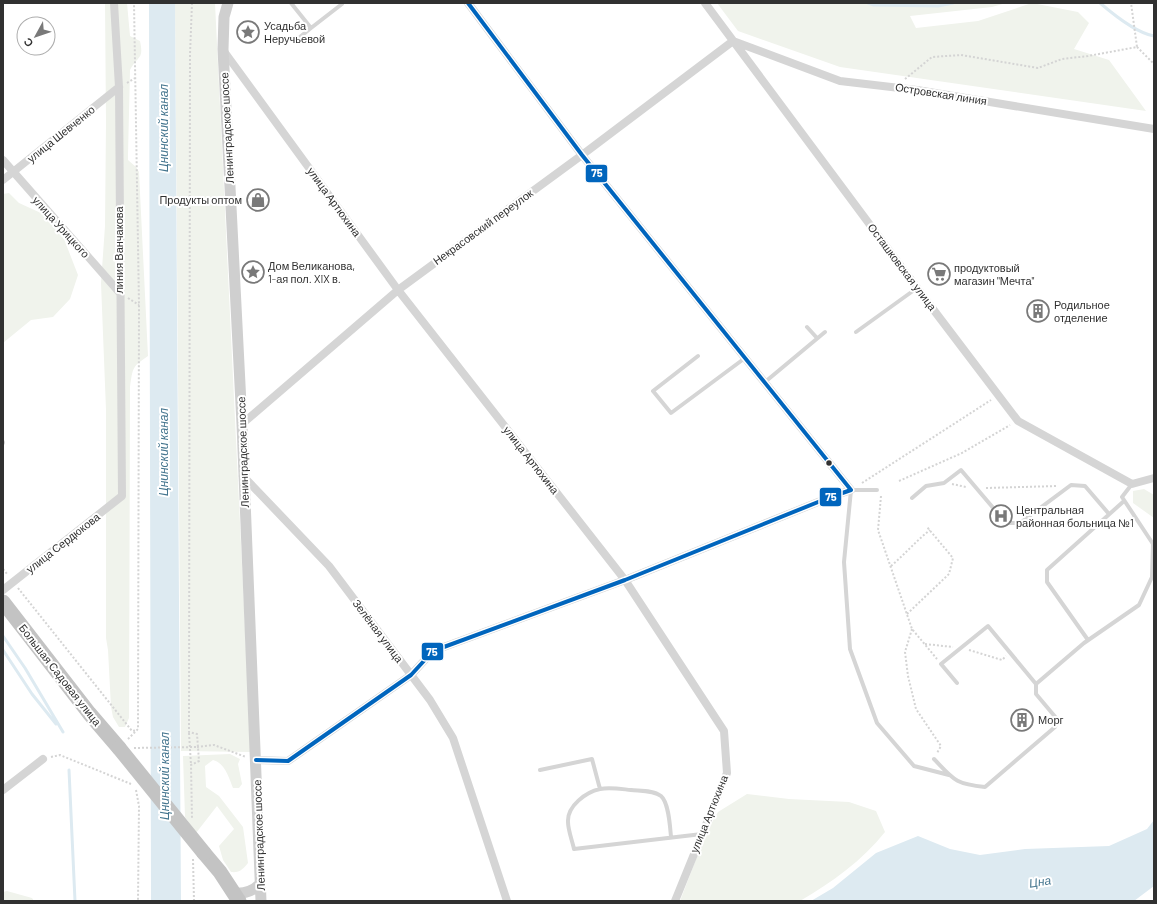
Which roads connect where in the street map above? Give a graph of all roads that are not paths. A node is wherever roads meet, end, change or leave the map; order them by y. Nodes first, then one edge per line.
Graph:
1 (114, 3) edge
2 (228, 3) edge
3 (291, 3) edge
4 (468, 3) edge
5 (705, 3) edge
6 (342, 4) dead end
7 (311, 28) junction
8 (295, 41) dead end
9 (733, 41) junction
10 (223, 49) junction
11 (119, 87) junction
12 (1154, 129) edge
13 (582, 155) junction
14 (3, 160) edge
15 (13, 173) junction
16 (3, 180) edge
17 (918, 288) junction
18 (398, 290) junction
19 (120, 292) junction
20 (807, 327) dead end
21 (825, 332) dead end
22 (856, 332) dead end
23 (817, 338) junction
24 (698, 356) dead end
25 (745, 358) junction
26 (765, 382) junction
27 (242, 424) junction
28 (243, 476) junction
29 (1154, 478) edge
30 (1135, 483) junction
31 (851, 490) junction
32 (877, 490) dead end
33 (122, 496) joint
34 (912, 498) dead end
35 (1124, 501) junction
36 (1109, 514) junction
37 (624, 580) junction
38 (3, 590) edge
39 (3, 602) edge
40 (1088, 640) junction
41 (411, 675) junction
42 (957, 683) dead end
43 (1036, 684) junction
44 (934, 759) road end
45 (43, 760) road end
46 (256, 760) junction
47 (540, 770) dead end
48 (948, 775) junction
49 (600, 789) junction
50 (3, 790) edge
51 (702, 834) junction
52 (671, 837) junction
53 (260, 884) junction
54 (237, 897) edge
55 (261, 901) edge
56 (508, 901) edge
57 (675, 901) edge

1 - 11 street, линия Ванчакова
2 - 10 street, Ленинградское шоссе
3 - 7 lane
4 - 13 street
5 - 9 street, Осташковская улица
6 - 7 lane
7 - 8 lane
9 - 12 street, Островская линия
9 - 13 street, Некрасовский переулок
9 - 17 street, Осташковская улица
10 - 18 street, улица Артюхина
10 - 27 street, Ленинградское шоссе
11 - 15 street, улица Шевченко
11 - 19 street, линия Ванчакова
13 - 18 street, Некрасовский переулок
13 - 25 street
14 - 15 street, улица Урицкого
15 - 16 street, улица Шевченко
15 - 19 street, улица Урицкого
17 - 22 lane
17 - 30 street, Осташковская улица
18 - 27 street, Некрасовский переулок
18 - 37 street, улица Артюхина
19 - 33 street, линия Ванчакова
20 - 23 lane
21 - 23 lane
23 - 26 lane
24 - 25 lane
25 - 26 street
26 - 31 street
27 - 28 street, Ленинградское шоссе
28 - 41 street, Зелёная улица
28 - 46 street, Ленинградское шоссе
29 - 30 street
30 - 35 lane
31 - 32 lane
31 - 37 street
31 - 48 lane
33 - 38 street, улица Сердюкова
34 - 36 lane
35 - 36 lane
35 - 40 lane
36 - 40 lane
37 - 41 street
37 - 51 street, улица Артюхина
39 - 54 highway, Большая Садовая улица, bridge
40 - 43 lane
41 - 46 street
41 - 56 street, Зелёная улица
42 - 43 lane
43 - 48 lane
44 - 48 lane
45 - 50 street
46 - 53 street, Ленинградское шоссе
47 - 49 lane
49 - 52 lane
49 - 52 lane
51 - 52 lane
51 - 57 street, улица Артюхина
53 - 54 street
53 - 55 street, Ленинградское шоссе

